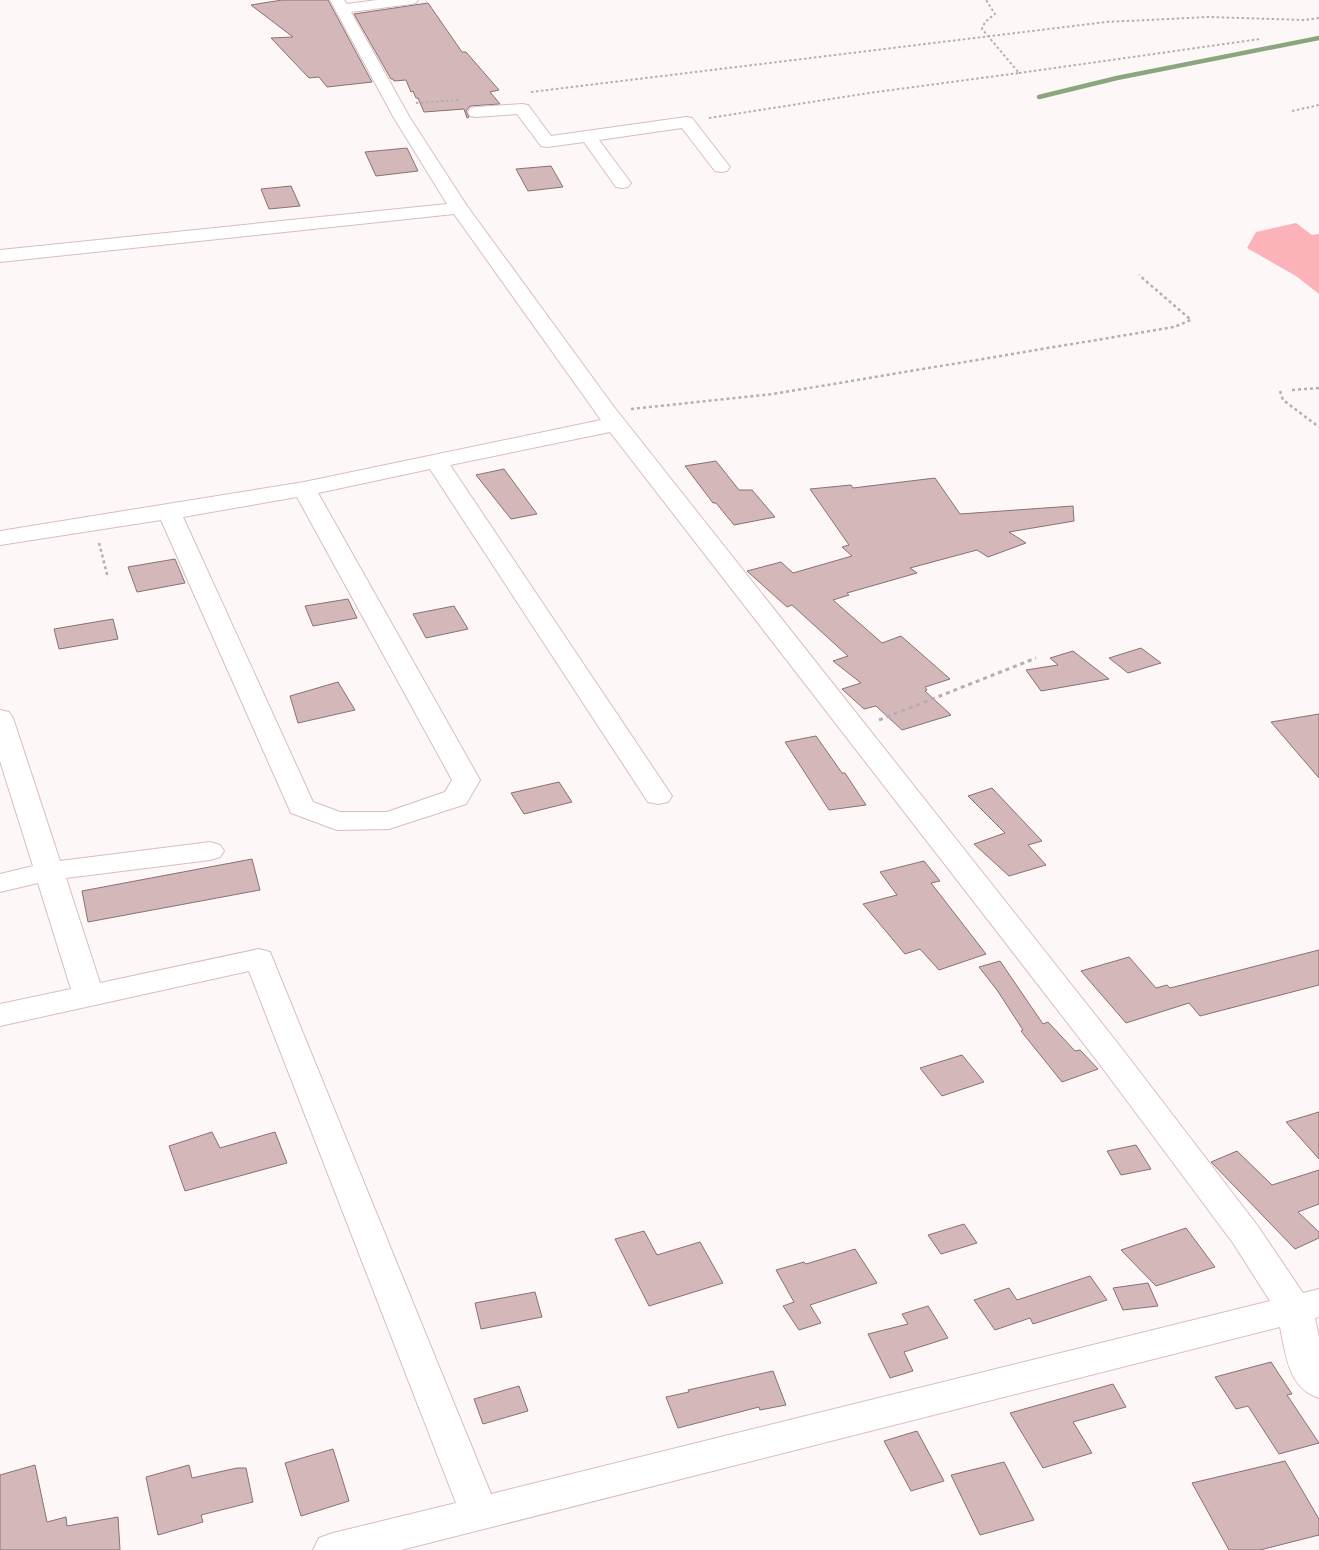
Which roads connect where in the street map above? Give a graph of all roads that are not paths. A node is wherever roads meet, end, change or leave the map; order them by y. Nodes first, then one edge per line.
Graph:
1 (411, 0) edge
2 (340, 5) edge
3 (476, 112) dead end
4 (588, 136) junction
5 (721, 168) dead end
6 (622, 183) dead end
7 (459, 208) junction
8 (0, 256) edge
9 (611, 418) junction
10 (436, 461) junction
11 (304, 489) junction
12 (169, 512) junction
13 (0, 538) edge
14 (0, 718) edge
15 (658, 796) dead end
16 (210, 851) dead end
17 (50, 871) junction
18 (0, 883) edge
19 (89, 996) junction
20 (0, 1015) edge
21 (1307, 1306) edge
22 (1319, 1383) edge
23 (479, 1512) junction
24 (333, 1550) edge

1 - 2 street
2 - 7 street
3 - 4 street
4 - 5 street
4 - 6 street
7 - 8 street
7 - 9 street
9 - 10 street
9 - 21 street
10 - 11 street
10 - 15 street
11 - 12 street
11 - 12 street
12 - 13 street
14 - 17 street
16 - 17 street
17 - 18 street
17 - 19 street
19 - 20 street
19 - 23 street
21 - 22 street
21 - 23 street
23 - 24 street

